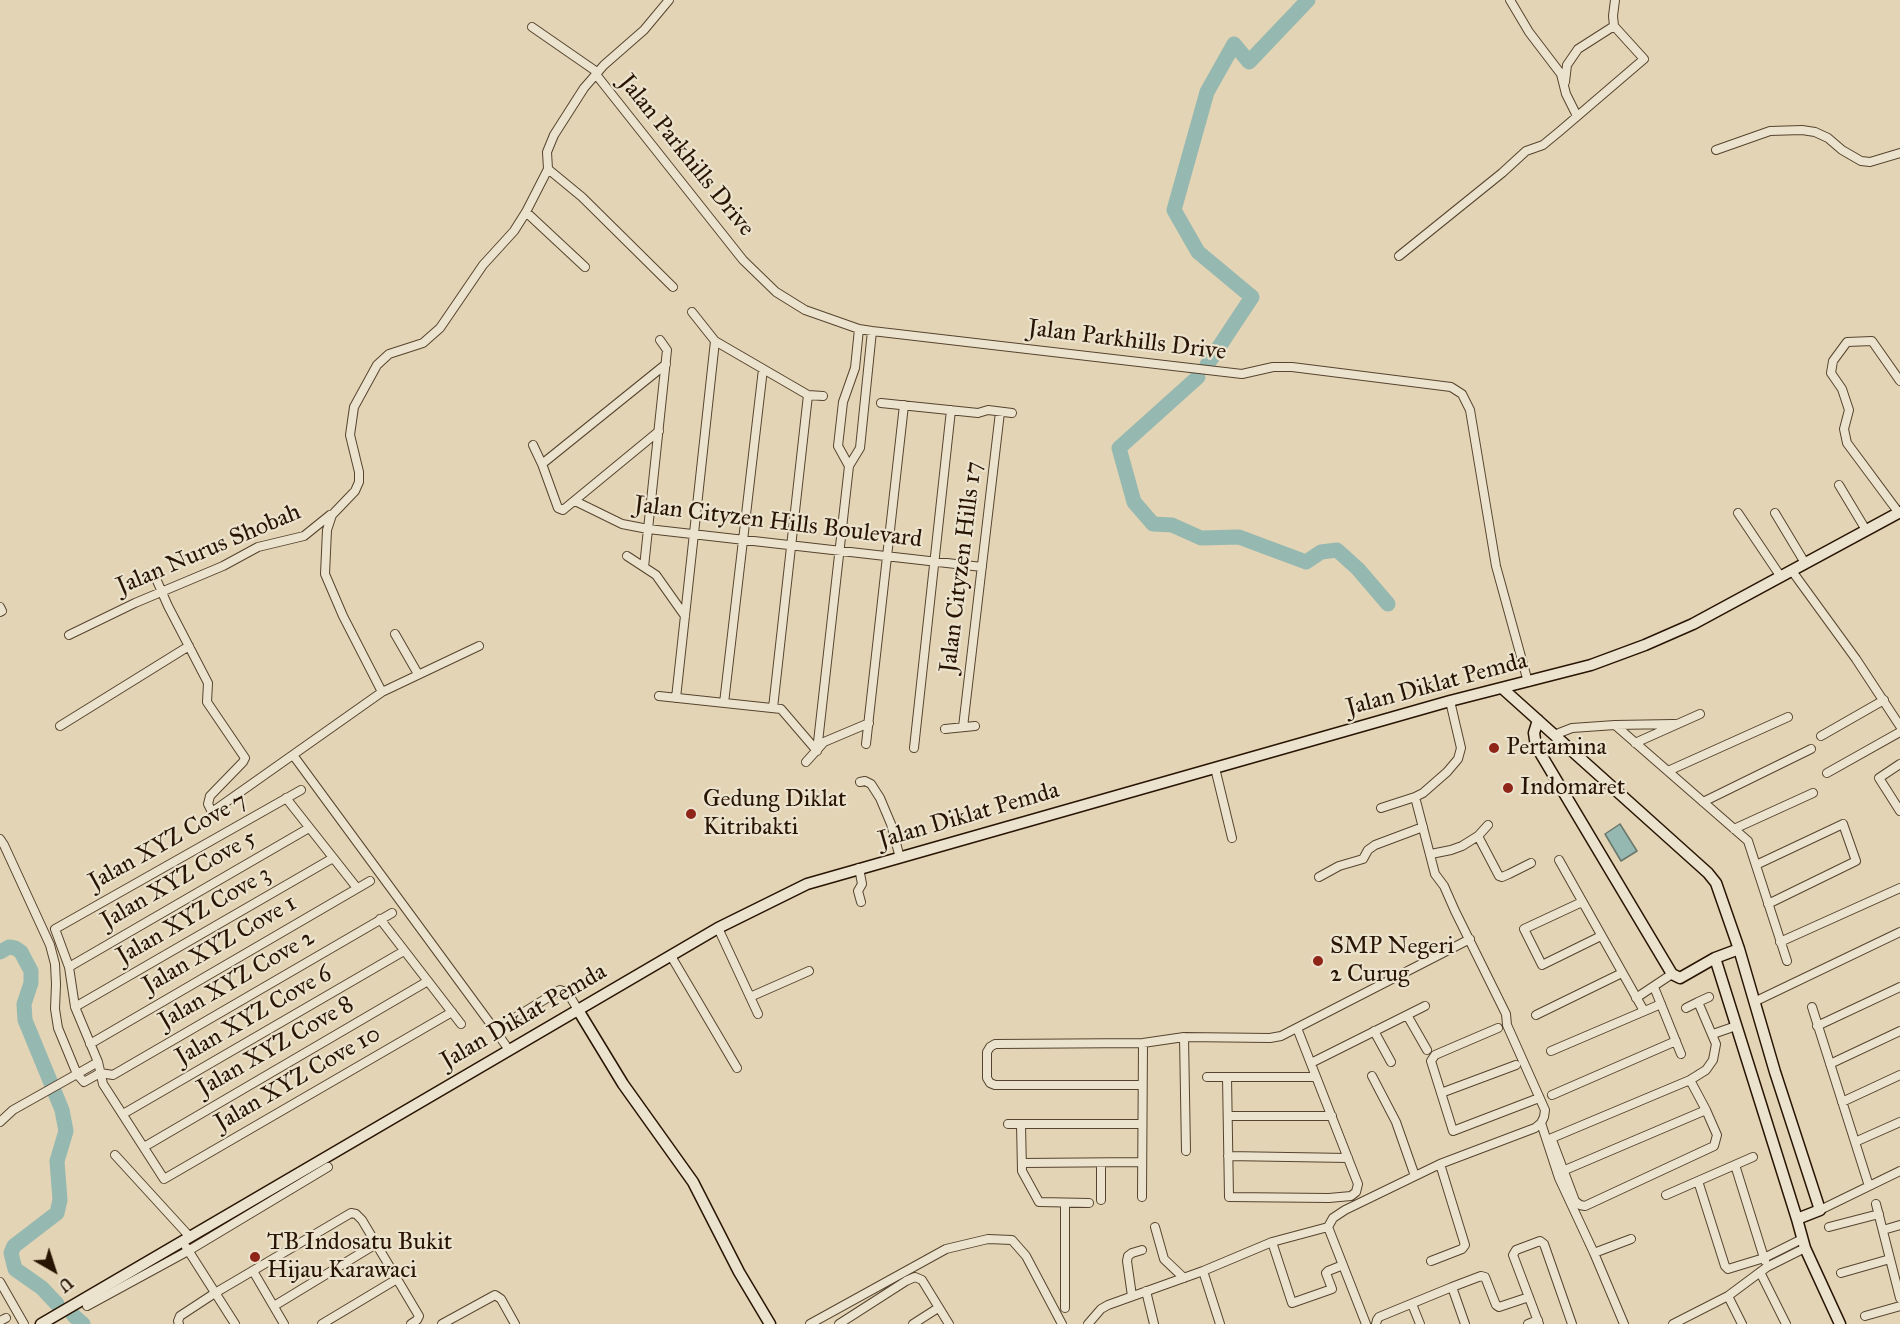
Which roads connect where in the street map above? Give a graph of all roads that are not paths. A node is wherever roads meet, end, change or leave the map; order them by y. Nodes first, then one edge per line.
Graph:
1 (669, 0) edge
2 (1510, 0) edge
3 (1615, 0) edge
4 (1614, 26) junction
5 (532, 27) dead end
6 (597, 74) junction
7 (1564, 86) junction
8 (1577, 116) junction
9 (1716, 150) dead end
10 (1900, 153) edge
11 (548, 169) junction
12 (526, 212) junction
13 (1399, 256) dead end
14 (585, 267) dead end
15 (673, 287) dead end
16 (692, 312) dead end
17 (859, 329) junction
18 (872, 330) junction
19 (660, 340) dead end
20 (715, 341) junction
21 (666, 364) junction
22 (763, 369) junction
23 (1900, 381) edge
24 (808, 395) junction
25 (824, 396) dead end
26 (881, 403) dead end
27 (904, 405) junction
28 (951, 410) junction
29 (1000, 412) junction
30 (1012, 413) dead end
31 (658, 431) junction
32 (533, 445) dead end
33 (542, 464) junction
34 (849, 466) junction
35 (1839, 485) dead end
36 (574, 501) junction
37 (1900, 512) edge
38 (1738, 513) dead end
39 (1775, 513) dead end
40 (332, 515) junction
41 (648, 529) junction
42 (1866, 530) junction
43 (694, 535) junction
44 (743, 540) junction
45 (791, 546) junction
46 (839, 551) junction
47 (627, 556) dead end
48 (887, 556) junction
49 (934, 562) junction
50 (1805, 563) junction
51 (644, 567) junction
52 (982, 567) junction
53 (1792, 571) junction
54 (154, 574) dead end
55 (1781, 577) junction
56 (161, 591) junction
57 (685, 616) junction
58 (395, 634) dead end
59 (69, 635) dead end
60 (189, 646) junction
61 (479, 646) dead end
62 (418, 674) junction
63 (1528, 682) junction
64 (1502, 688) junction
65 (382, 692) junction
66 (659, 696) dead end
67 (676, 698) junction
68 (1884, 700) junction
69 (1450, 701) junction
70 (724, 703) junction
71 (773, 708) junction
72 (1701, 714) dead end
73 (1788, 717) dead end
74 (1538, 720) junction
75 (869, 723) junction
76 (1678, 724) junction
77 (1615, 725) junction
78 (60, 726) dead end
79 (975, 726) dead end
80 (1900, 726) edge
81 (963, 727) junction
82 (945, 729) dead end
83 (1900, 732) edge
84 (1554, 735) junction
85 (1821, 736) dead end
86 (1635, 743) junction
87 (866, 744) dead end
88 (914, 748) dead end
89 (1811, 749) dead end
90 (817, 750) junction
91 (293, 756) junction
92 (806, 762) dead end
93 (1900, 764) edge
94 (1215, 768) junction
95 (1668, 771) junction
96 (1827, 773) dead end
97 (860, 782) dead end
98 (301, 790) dead end
99 (1813, 794) dead end
100 (1415, 797) junction
101 (286, 798) junction
102 (1703, 802) junction
103 (1381, 808) dead end
104 (1900, 812) edge
105 (1488, 825) dead end
106 (1423, 827) junction
107 (309, 828) junction
108 (1734, 829) junction
109 (1478, 836) junction
110 (1232, 838) dead end
111 (0, 839) edge
112 (1431, 854) junction
113 (333, 858) junction
114 (900, 858) junction
115 (1559, 860) dead end
116 (1531, 863) dead end
117 (1756, 865) junction
118 (859, 868) junction
119 (1319, 877) dead end
120 (370, 881) dead end
121 (357, 888) junction
122 (1900, 888) edge
123 (861, 902) dead end
124 (1582, 902) junction
125 (1768, 904) junction
126 (392, 913) dead end
127 (380, 920) junction
128 (718, 928) junction
129 (1900, 932) edge
130 (1601, 936) junction
131 (1470, 939) junction
132 (1780, 942) junction
133 (1736, 950) junction
134 (404, 951) junction
135 (671, 956) junction
136 (1717, 957) junction
137 (1787, 961) dead end
138 (69, 967) junction
139 (809, 971) dead end
140 (1622, 973) junction
141 (1672, 974) junction
142 (428, 981) junction
143 (1654, 987) junction
144 (1900, 987) edge
145 (1708, 996) dead end
146 (750, 997) junction
147 (1636, 998) junction
148 (1698, 1002) junction
149 (1754, 1002) junction
150 (1661, 1004) junction
151 (1425, 1006) dead end
152 (75, 1007) junction
153 (1812, 1007) dead end
154 (1686, 1008) dead end
155 (578, 1010) junction
156 (1644, 1011) junction
157 (452, 1012) junction
158 (758, 1014) dead end
159 (1407, 1015) junction
160 (1536, 1015) dead end
161 (461, 1024) dead end
162 (1736, 1026) junction
163 (1817, 1026) junction
164 (1297, 1028) junction
165 (1498, 1028) dead end
166 (495, 1030) junction
167 (1374, 1031) junction
168 (1900, 1031) edge
169 (1713, 1034) junction
170 (1184, 1037) junction
171 (1676, 1041) junction
172 (1143, 1043) junction
173 (90, 1044) junction
174 (509, 1050) junction
175 (1427, 1050) dead end
176 (1551, 1051) dead end
177 (1681, 1054) dead end
178 (98, 1062) junction
179 (1391, 1062) dead end
180 (1311, 1063) junction
181 (1830, 1064) junction
182 (1516, 1065) dead end
183 (737, 1068) dead end
184 (100, 1073) junction
185 (77, 1074) junction
186 (1900, 1075) edge
187 (1207, 1077) dead end
188 (1227, 1077) junction
189 (1316, 1077) junction
190 (1372, 1077) dead end
191 (1690, 1080) junction
192 (1142, 1085) junction
193 (1441, 1093) junction
194 (1552, 1095) dead end
195 (1539, 1098) junction
196 (1842, 1102) junction
197 (1707, 1110) junction
198 (123, 1114) junction
199 (1228, 1116) junction
200 (1332, 1116) junction
201 (0, 1122) edge
202 (1900, 1122) edge
203 (1541, 1123) junction
204 (1008, 1124) dead end
205 (1022, 1124) junction
206 (1142, 1124) junction
207 (1549, 1140) junction
208 (1855, 1142) junction
209 (144, 1147) junction
210 (1186, 1151) dead end
211 (115, 1155) dead end
212 (1228, 1156) junction
213 (1753, 1157) dead end
214 (1348, 1158) junction
215 (1142, 1162) junction
216 (1022, 1163) junction
217 (1101, 1163) junction
218 (1440, 1164) junction
219 (1735, 1165) junction
220 (328, 1167) dead end
221 (1564, 1170) junction
222 (1900, 1171) edge
223 (1414, 1176) junction
224 (1698, 1181) junction
225 (1869, 1186) junction
226 (281, 1190) junction
227 (1666, 1195) dead end
228 (1142, 1197) dead end
229 (1101, 1200) dead end
230 (1065, 1203) junction
231 (1089, 1203) dead end
232 (1876, 1204) dead end
233 (1818, 1211) junction
234 (1878, 1214) junction
235 (1800, 1218) junction
236 (1900, 1225) edge
237 (1155, 1227) dead end
238 (1328, 1227) junction
239 (1829, 1227) dead end
240 (1883, 1230) junction
241 (1631, 1239) dead end
242 (1272, 1242) junction
243 (187, 1243) junction
244 (376, 1244) junction
245 (1803, 1244) junction
246 (1142, 1250) dead end
247 (1594, 1253) junction
248 (1764, 1258) junction
249 (1890, 1259) junction
250 (1431, 1261) dead end
251 (1343, 1265) junction
252 (1763, 1270) junction
253 (253, 1271) junction
254 (1203, 1271) junction
255 (138, 1273) junction
256 (1841, 1273) dead end
257 (1184, 1278) junction
258 (398, 1279) junction
259 (0, 1282) edge
260 (1452, 1287) junction
261 (1146, 1291) junction
262 (215, 1293) junction
263 (1132, 1296) junction
264 (1728, 1296) junction
265 (1529, 1297) junction
266 (1900, 1298) edge
267 (1412, 1304) junction
268 (87, 1306) dead end
269 (274, 1306) junction
270 (1900, 1306) edge
271 (938, 1308) junction
272 (1065, 1308) dead end
273 (1692, 1314) junction
274 (419, 1316) junction
275 (1865, 1316) dead end
276 (1538, 1322) edge
277 (24, 1324) edge
278 (41, 1324) edge
279 (179, 1324) edge
280 (235, 1324) edge
281 (284, 1324) edge
282 (322, 1324) edge
283 (411, 1324) edge
284 (424, 1324) edge
285 (442, 1324) edge
286 (515, 1324) edge
287 (770, 1324) edge
288 (810, 1324) edge
289 (839, 1324) edge
290 (913, 1324) edge
291 (949, 1324) edge
292 (1062, 1324) edge
293 (1088, 1324) edge
294 (1154, 1324) edge
295 (1220, 1324) edge
296 (1366, 1324) edge
297 (1376, 1324) edge
298 (1420, 1324) edge
299 (1465, 1324) edge
300 (1528, 1324) edge
301 (1572, 1324) edge
302 (1624, 1324) edge
303 (1673, 1324) edge
304 (1697, 1324) edge
305 (1742, 1324) edge
306 (1786, 1324) edge
307 (1840, 1324) edge

1 - 6 street, Jalan Nurus Shobah
2 - 7 street
3 - 4 street
4 - 7 street
4 - 8 street
5 - 6 street, Jalan Parkhills Drive
6 - 11 street, Jalan Nurus Shobah
6 - 17 street, Jalan Parkhills Drive
7 - 8 street
8 - 13 street
9 - 10 street
11 - 12 street, Jalan Nurus Shobah
11 - 15 street
12 - 14 street
12 - 40 street, Jalan Nurus Shobah
16 - 20 street
17 - 18 street, Jalan Parkhills Drive
17 - 34 street
18 - 34 street
18 - 63 street, Jalan Parkhills Drive
19 - 21 street
20 - 22 street
20 - 43 street
21 - 31 street
21 - 33 street
22 - 24 street
22 - 44 street
23 - 37 street
24 - 25 street
24 - 45 street
26 - 27 street
27 - 28 street
27 - 48 street
28 - 29 street
28 - 49 street
29 - 30 street
29 - 52 street, Jalan Cityzen Hills 17
31 - 36 street
31 - 41 street
32 - 33 street
33 - 36 street
34 - 46 street
35 - 42 street
36 - 41 street, Jalan Cityzen Hills Boulevard
37 - 42 street, Jalan Diklat Pemda
38 - 55 street
39 - 50 street
40 - 56 street, Jalan Nurus Shobah
40 - 65 street
41 - 43 street, Jalan Cityzen Hills Boulevard
41 - 51 street
42 - 50 street, Jalan Diklat Pemda
43 - 44 street, Jalan Cityzen Hills Boulevard
43 - 57 street
44 - 45 street, Jalan Cityzen Hills Boulevard
44 - 70 street
45 - 46 street, Jalan Cityzen Hills Boulevard
45 - 71 street
46 - 48 street, Jalan Cityzen Hills Boulevard
46 - 90 street
47 - 51 street
48 - 49 street, Jalan Cityzen Hills Boulevard
48 - 75 street
49 - 52 street, Jalan Cityzen Hills Boulevard
49 - 88 street
50 - 53 street, Jalan Diklat Pemda
51 - 57 street
52 - 81 street, Jalan Cityzen Hills 17
53 - 55 street, Jalan Diklat Pemda
53 - 68 street
54 - 56 street
55 - 63 street, Jalan Diklat Pemda
56 - 59 street, Jalan Nurus Shobah
56 - 60 street
57 - 67 street
58 - 62 street
60 - 78 street
60 - 91 street
61 - 62 street
62 - 65 street
63 - 64 street, Jalan Diklat Pemda
64 - 69 street, Jalan Diklat Pemda
64 - 74 street
65 - 91 street
66 - 67 street
67 - 70 street
68 - 80 street
68 - 85 street
69 - 94 street, Jalan Diklat Pemda
69 - 100 street
70 - 71 street
71 - 90 street
72 - 76 street
73 - 95 street
74 - 84 street
74 - 141 street
75 - 87 street
75 - 90 street
76 - 77 street
76 - 86 street
77 - 84 street
77 - 86 street
79 - 81 street
81 - 82 street
83 - 96 street
84 - 133 street
86 - 95 street
89 - 102 street
90 - 92 street
91 - 166 street
93 - 104 street
94 - 110 street
94 - 114 street, Jalan Diklat Pemda
95 - 102 street
97 - 114 street
98 - 101 street, Jalan XYZ Cove 7
99 - 108 street
100 - 103 street
100 - 106 street
101 - 107 street
101 - 138 street, Jalan XYZ Cove 7
102 - 108 street
105 - 109 street
106 - 112 street
106 - 119 street
107 - 113 street
107 - 138 street, Jalan XYZ Cove 5
108 - 117 street
109 - 112 street
109 - 116 street
111 - 185 street
112 - 131 street
113 - 121 street
113 - 152 street, Jalan XYZ Cove 3
114 - 118 street, Jalan Diklat Pemda
115 - 124 street
117 - 125 street
117 - 125 street
118 - 123 street
118 - 128 street, Jalan Diklat Pemda
120 - 121 street, Jalan XYZ Cove 1
121 - 173 street, Jalan XYZ Cove 1
122 - 132 street
124 - 130 street
124 - 130 street
125 - 132 street
126 - 127 street, Jalan XYZ Cove 2
127 - 134 street
127 - 184 street, Jalan XYZ Cove 2
128 - 135 street, Jalan Diklat Pemda
128 - 146 street
129 - 149 street
130 - 140 street
131 - 164 street
131 - 195 street
132 - 137 street
133 - 136 street
133 - 149 street
134 - 142 street
134 - 198 street, Jalan XYZ Cove 6
135 - 155 street, Jalan Diklat Pemda
135 - 183 street
136 - 141 street
136 - 162 street
138 - 152 street
139 - 146 street
140 - 147 street
140 - 160 street
141 - 143 street
142 - 157 street
142 - 209 street, Jalan XYZ Cove 8
143 - 147 street
143 - 150 street
144 - 163 street
145 - 148 street
146 - 158 street
147 - 156 street
148 - 154 street
148 - 169 street
149 - 233 street
150 - 156 street
150 - 171 street
151 - 159 street
152 - 173 street
153 - 163 street
155 - 166 street
155 - 174 street, Jalan Diklat Pemda
155 - 287 street
156 - 176 street
157 - 161 street
157 - 209 street, Jalan XYZ Cove 10
159 - 167 street
159 - 175 street
162 - 169 street
162 - 235 street
163 - 181 street
164 - 170 street
164 - 180 street
165 - 193 street
166 - 174 street
167 - 179 street
167 - 180 street
168 - 181 street
169 - 191 street
170 - 172 street
170 - 210 street
171 - 177 street
171 - 194 street
172 - 192 street
172 - 192 street
173 - 178 street
174 - 226 street, Jalan Diklat Pemda
178 - 184 street
178 - 185 street
180 - 189 street
181 - 196 street
182 - 193 street
184 - 185 street, Jalan XYZ Cove 2
184 - 198 street
185 - 201 street
186 - 196 street
187 - 188 street
188 - 189 street
188 - 199 street
189 - 200 street
190 - 223 street
191 - 197 street
191 - 207 street
192 - 206 street
193 - 195 street
195 - 203 street
196 - 208 street
197 - 221 street
197 - 221 street
198 - 209 street
199 - 200 street
199 - 212 street
200 - 214 street
202 - 208 street
203 - 207 street
203 - 218 street
204 - 205 street
205 - 206 street
205 - 216 street
206 - 215 street
207 - 221 street
207 - 247 street
208 - 225 street
211 - 243 street
212 - 214 street
212 - 214 street
213 - 219 street
215 - 217 street
215 - 228 street
216 - 217 street
216 - 230 street
217 - 229 street
218 - 223 street
218 - 250 street
219 - 224 street
219 - 248 street
220 - 226 street
222 - 225 street
223 - 238 street
224 - 227 street
224 - 248 street
225 - 233 street
226 - 243 street, Jalan Diklat Pemda
230 - 231 street
230 - 272 street
232 - 234 street
233 - 235 street
234 - 239 street
234 - 240 street
235 - 245 street
236 - 240 street
237 - 257 street
238 - 242 street
238 - 251 street
240 - 249 street
241 - 247 street
242 - 251 street
242 - 254 street
243 - 255 street, Jalan Diklat Pemda
243 - 262 street
244 - 253 street
244 - 258 street
244 - 269 street
245 - 248 street
245 - 252 street
245 - 307 street
246 - 263 street
247 - 302 street
248 - 252 street
249 - 256 street
249 - 266 street
251 - 296 street
252 - 264 street
252 - 306 street
253 - 262 street
253 - 269 street
254 - 257 street
254 - 295 street
255 - 268 street
255 - 278 street, Jalan Diklat Pemda
257 - 261 street
258 - 274 street
258 - 282 street
259 - 277 street
260 - 265 street
260 - 267 street
260 - 299 street
261 - 263 street
261 - 294 street
262 - 279 street
262 - 280 street
263 - 293 street
264 - 273 street
264 - 305 street
265 - 276 street
265 - 301 street
267 - 297 street
267 - 298 street
269 - 281 street
270 - 275 street
271 - 289 street
271 - 290 street
271 - 291 street
273 - 303 street
273 - 304 street
274 - 283 street
274 - 284 street
276 - 300 street
285 - 286 street
288 - 292 street

